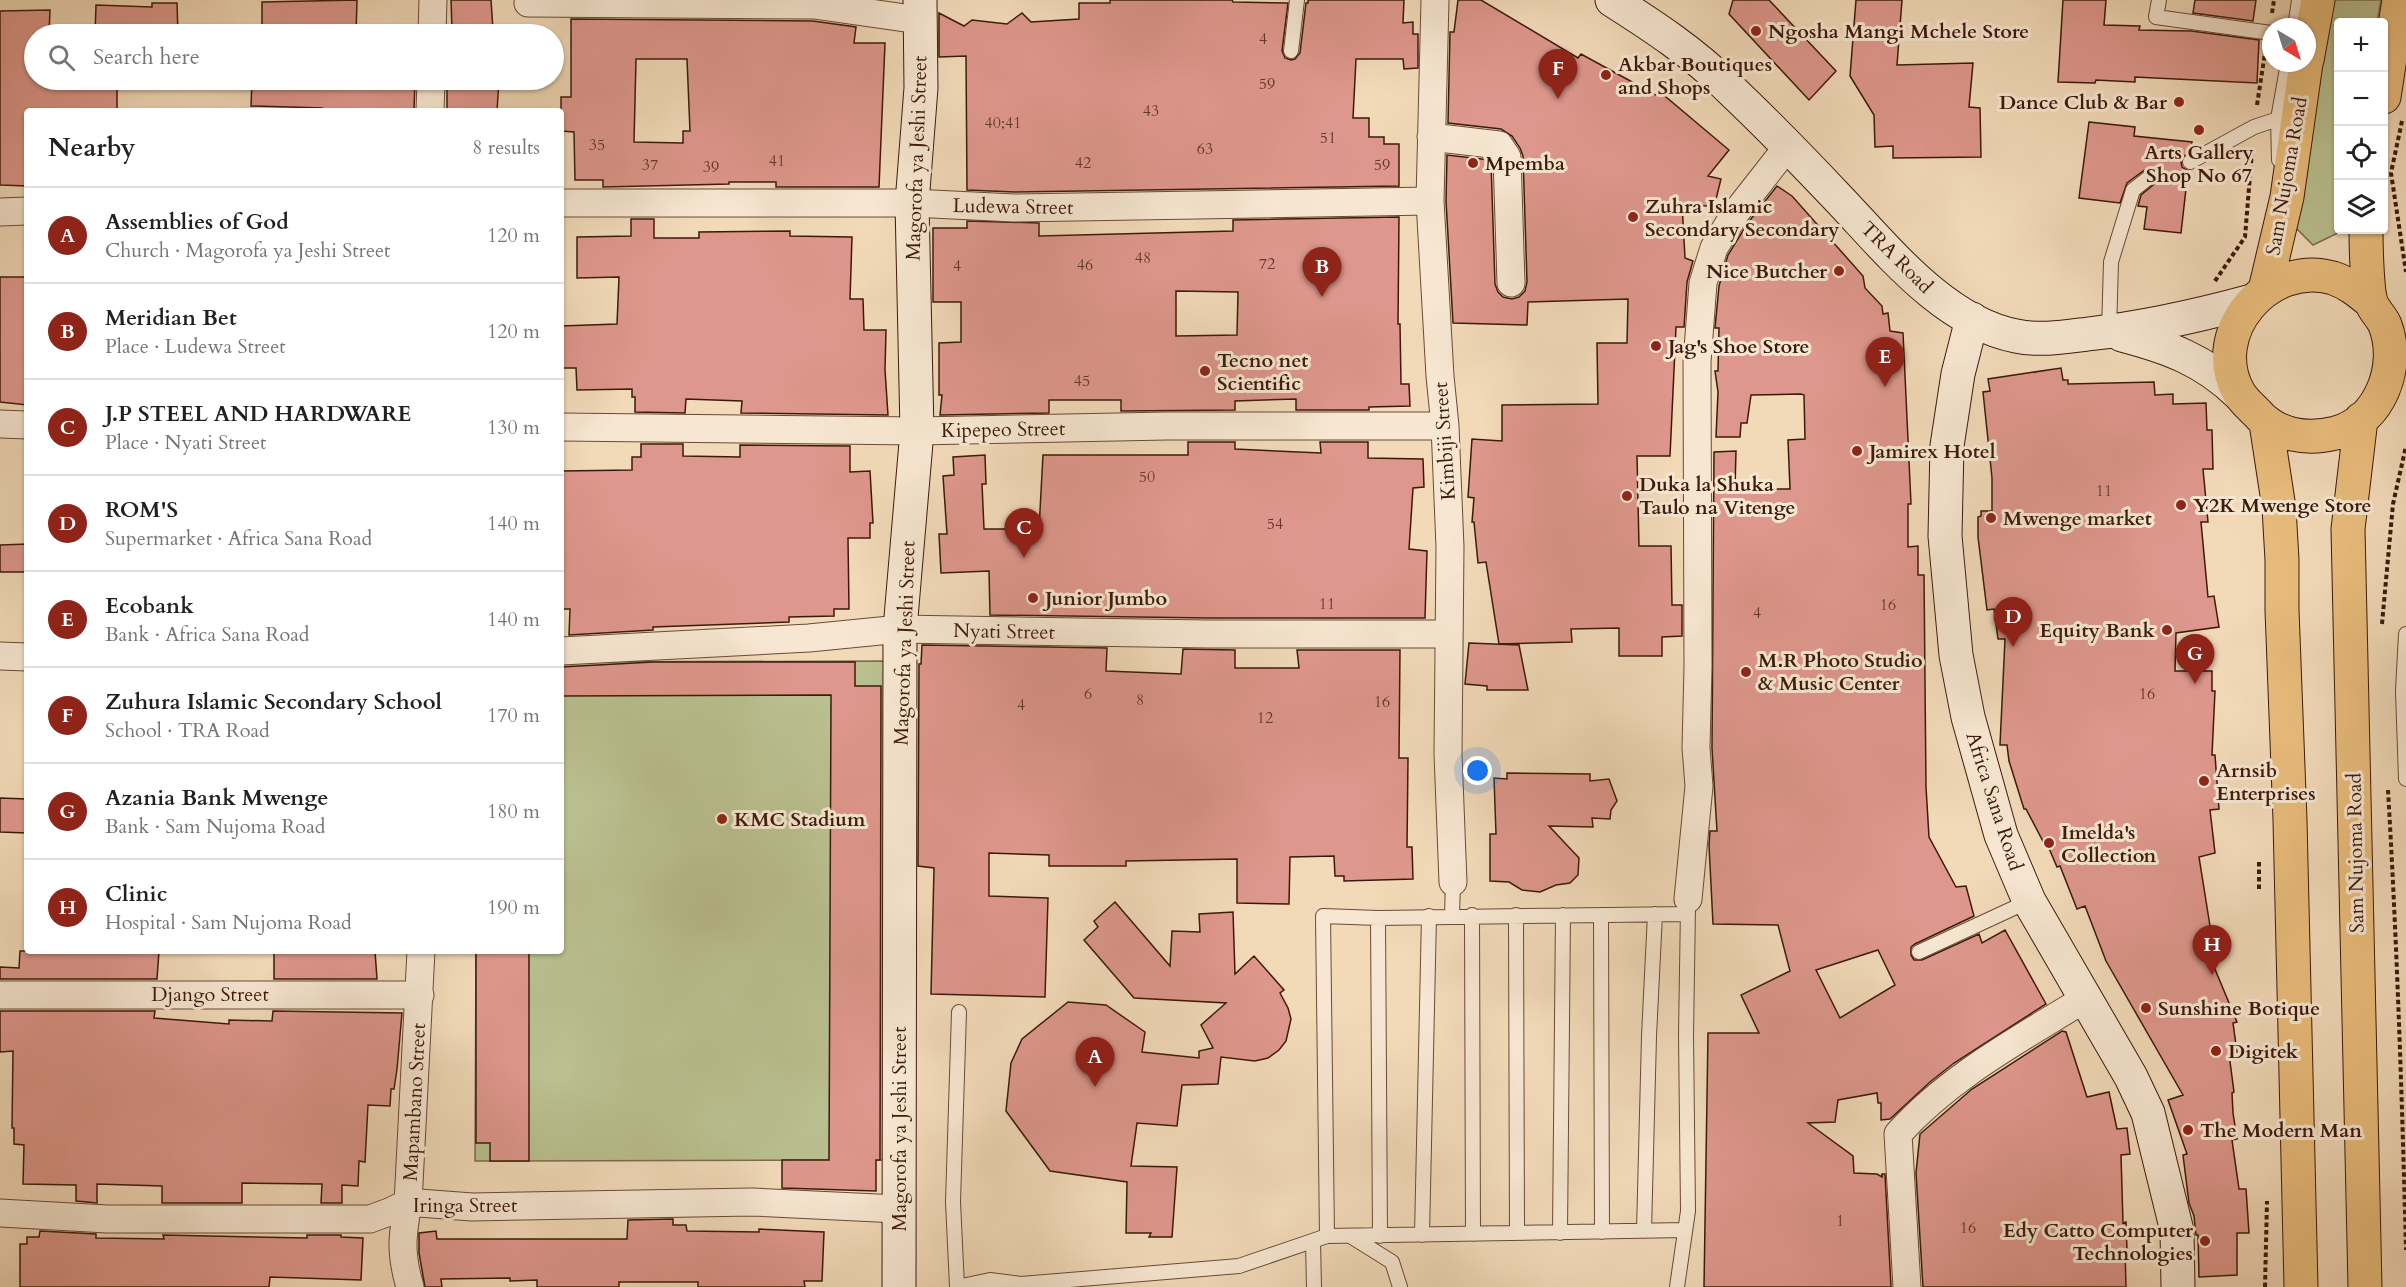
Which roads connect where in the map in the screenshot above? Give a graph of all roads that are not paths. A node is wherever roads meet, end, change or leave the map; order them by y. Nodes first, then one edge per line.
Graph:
1 (433, 0) edge
2 (1297, 0) edge
3 (1435, 0) edge
4 (1612, 0) edge
5 (2158, 0) edge
6 (2300, 0) edge
7 (2318, 0) edge
8 (528, 3) dead end
9 (919, 10) edge
10 (2297, 18) edge
11 (2315, 18) edge
12 (2400, 19) edge
13 (432, 24) edge
14 (2262, 32) edge
15 (1291, 51) dead end
16 (2288, 72) edge
17 (2303, 72) edge
18 (431, 90) edge
19 (2393, 106) edge
20 (430, 108) edge
21 (2288, 116) junction
22 (1431, 137) junction
23 (1788, 146) junction
24 (2190, 162) dead end
25 (2151, 176) dead end
26 (1430, 201) junction
27 (564, 203) edge
28 (912, 203) junction
29 (24, 211) edge
30 (0, 212) edge
31 (2366, 234) edge
32 (1511, 283) dead end
33 (2258, 295) junction
34 (2371, 302) junction
35 (1972, 319) junction
36 (2109, 332) junction
37 (2239, 394) junction
38 (2361, 419) junction
39 (2265, 423) junction
40 (0, 424) edge
41 (24, 425) edge
42 (1445, 426) junction
43 (564, 427) edge
44 (917, 431) junction
45 (900, 629) junction
46 (2406, 633) edge
47 (1449, 634) junction
48 (564, 651) edge
49 (0, 656) edge
50 (24, 657) edge
51 (2405, 730) edge
52 (2406, 779) edge
53 (1453, 882) joint
54 (2029, 901) junction
55 (1688, 907) junction
56 (1655, 914) junction
57 (1452, 915) junction
58 (1472, 915) junction
59 (1516, 915) junction
60 (1563, 915) junction
61 (1601, 915) junction
62 (1429, 916) junction
63 (1378, 918) junction
64 (1919, 951) dead end
65 (421, 954) edge
66 (0, 995) edge
67 (420, 995) junction
68 (2086, 998) junction
69 (959, 1012) dead end
70 (408, 1203) junction
71 (898, 1209) junction
72 (0, 1213) edge
73 (1685, 1230) junction
74 (1644, 1231) junction
75 (1602, 1232) junction
76 (1517, 1233) junction
77 (1560, 1233) junction
78 (1422, 1234) junction
79 (1473, 1234) junction
80 (1327, 1236) junction
81 (1380, 1236) junction
82 (1352, 1237) junction
83 (1313, 1241) junction
84 (410, 1287) edge
85 (899, 1287) edge
86 (957, 1287) edge
87 (1314, 1287) edge
88 (1400, 1287) edge
89 (1677, 1287) edge
90 (1906, 1287) edge
91 (2178, 1287) edge
92 (2301, 1287) edge
93 (2365, 1287) edge

1 - 13 street
2 - 15 lane
3 - 22 street, Kimbiji Street
4 - 23 street, TRA Road
5 - 14 lane
6 - 10 lane
7 - 11 main road, Sam Nujoma Road
8 - 9 street
9 - 28 street, Magorofa ya Jeshi Street
12 - 19 main road
16 - 21 lane
17 - 21 main road, Sam Nujoma Road
18 - 20 street
21 - 24 lane
21 - 33 main road, Sam Nujoma Road
22 - 26 street, Kimbiji Street
22 - 32 street
23 - 35 street, TRA Road
23 - 55 street
25 - 36 lane
26 - 28 street, Ludewa Street
26 - 42 street, Kimbiji Street
27 - 28 street, Ludewa Street
28 - 44 street, Magorofa ya Jeshi Street
29 - 30 street
31 - 34 main road
33 - 34 main road
33 - 36 street, TRA Road
33 - 37 main road
34 - 38 main road
35 - 36 street, TRA Road
35 - 54 street, Africa Sana Road
36 - 37 street
37 - 39 main road
38 - 39 main road
38 - 93 main road, Sam Nujoma Road
39 - 92 main road
40 - 41 street
42 - 44 street, Kipepeo Street
42 - 47 street, Kimbiji Street
43 - 44 street, Kipepeo Street
44 - 45 street, Magorofa ya Jeshi Street
45 - 47 street, Nyati Street
45 - 48 street, Nyati Street
45 - 71 street, Magorofa ya Jeshi Street
46 - 51 lane
47 - 53 street, Kimbiji Street
49 - 50 street
51 - 52 lane
53 - 57 lane
54 - 64 lane
54 - 68 street, Africa Sana Road
55 - 56 lane
55 - 73 lane
56 - 61 lane
56 - 74 lane
57 - 58 lane
57 - 62 lane
58 - 59 lane
58 - 79 lane
59 - 60 lane
59 - 76 lane
60 - 61 lane
60 - 77 lane
61 - 75 lane
62 - 63 lane
62 - 78 lane
63 - 80 lane
63 - 81 lane
65 - 67 street, Mapambano Street
66 - 67 street, Django Street
67 - 70 street, Mapambano Street
68 - 90 street
68 - 91 street, Africa Sana Road
69 - 86 lane
70 - 71 street, Iringa Street
70 - 72 street, Iringa Street
70 - 84 street, Mapambano Street
71 - 85 street, Magorofa ya Jeshi Street
73 - 74 lane
73 - 89 lane
74 - 75 lane
75 - 77 lane
76 - 77 lane
76 - 79 lane
78 - 79 lane
78 - 81 lane
80 - 82 lane
80 - 83 lane
81 - 82 lane
82 - 88 lane
83 - 86 lane
83 - 87 lane

